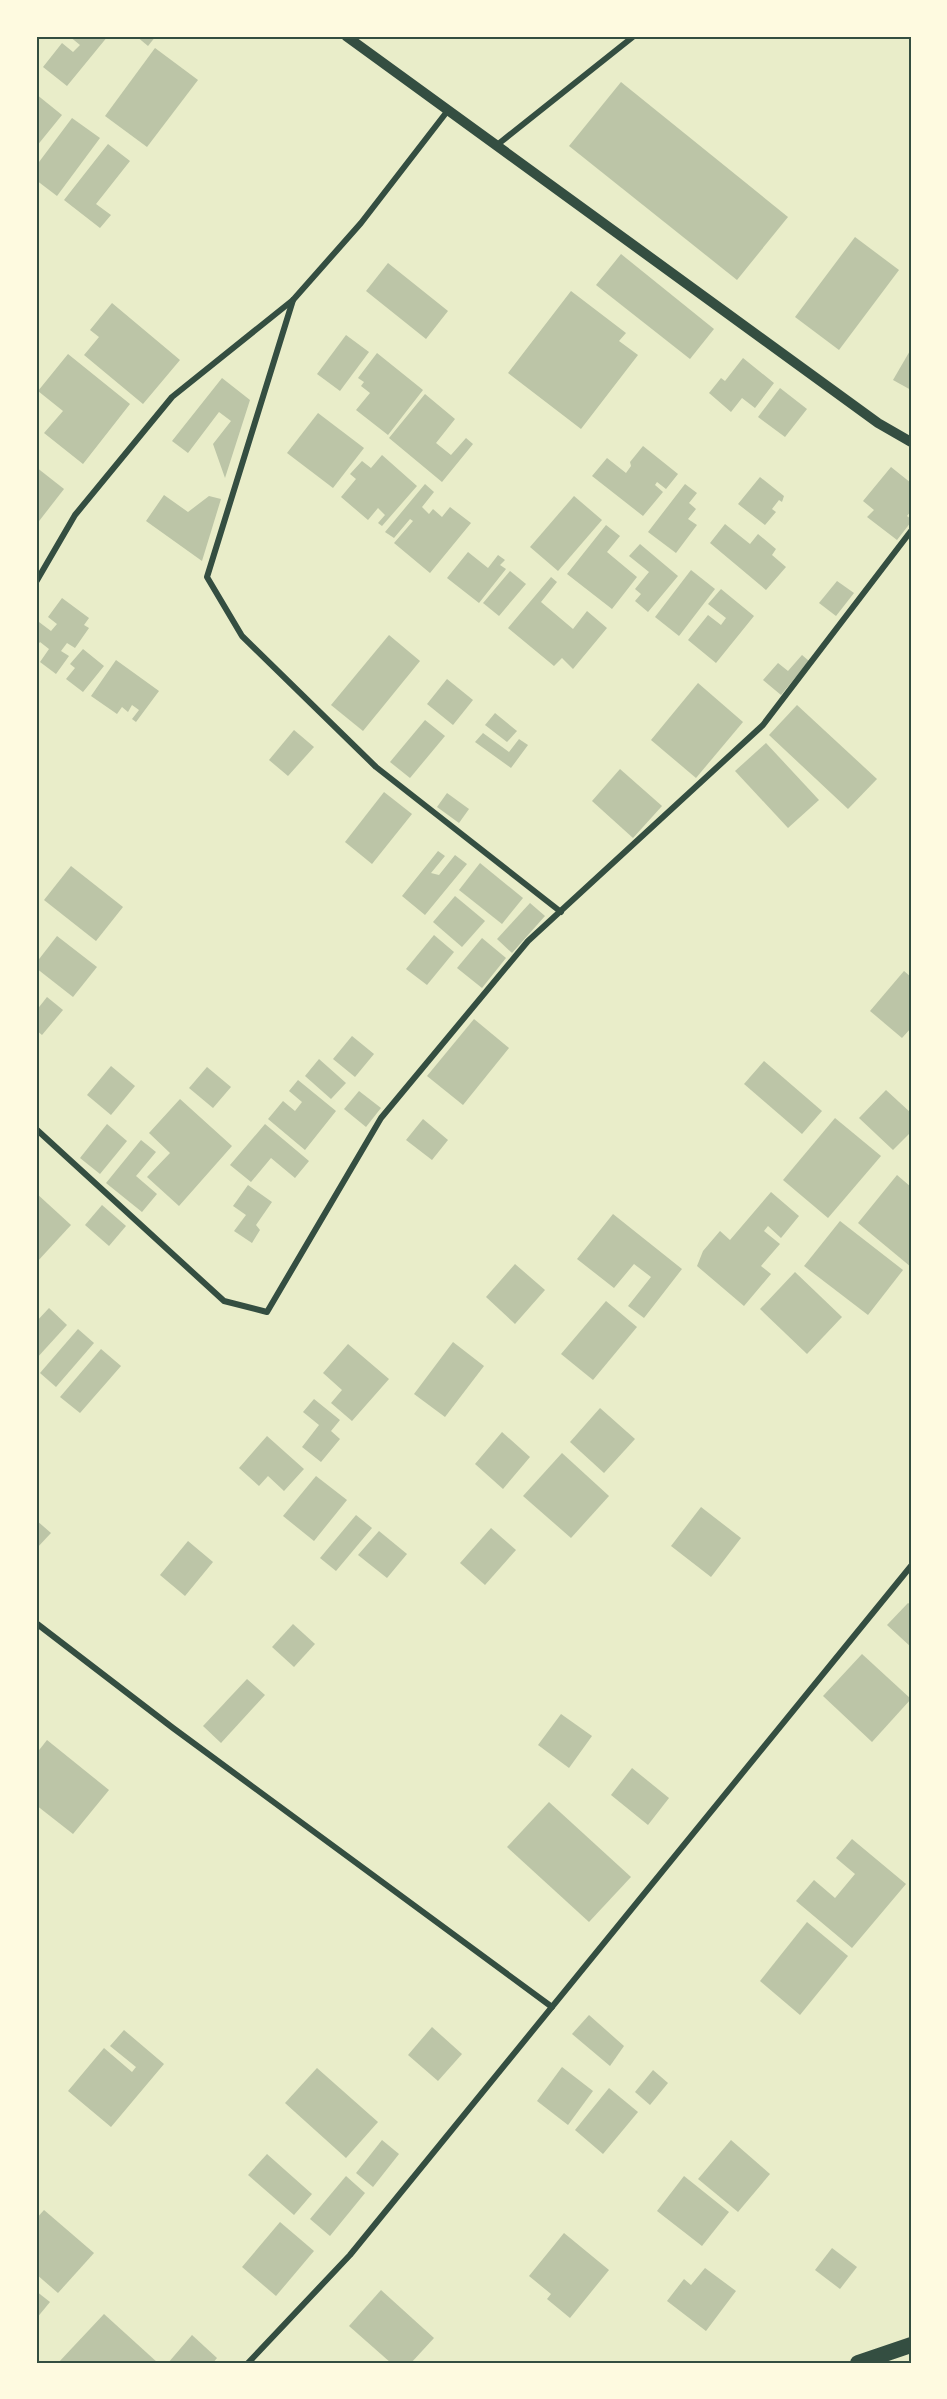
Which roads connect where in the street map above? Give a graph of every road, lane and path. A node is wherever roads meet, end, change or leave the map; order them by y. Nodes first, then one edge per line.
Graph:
1 (346, 36) edge
2 (634, 36) edge
3 (449, 109) junction
4 (498, 145) junction
5 (293, 300) junction
6 (911, 442) edge
7 (911, 531) edge
8 (36, 582) edge
9 (561, 912) junction
10 (36, 1129) edge
11 (911, 1566) edge
12 (36, 1623) edge
13 (552, 2007) junction
14 (911, 2345) edge
15 (248, 2363) edge
16 (858, 2363) edge

1 - 3 street
2 - 4 street
3 - 4 street
3 - 5 street
4 - 6 street
5 - 8 street
5 - 9 street
7 - 9 street
9 - 10 street
11 - 13 street
12 - 13 street
13 - 15 street
14 - 16 highway

